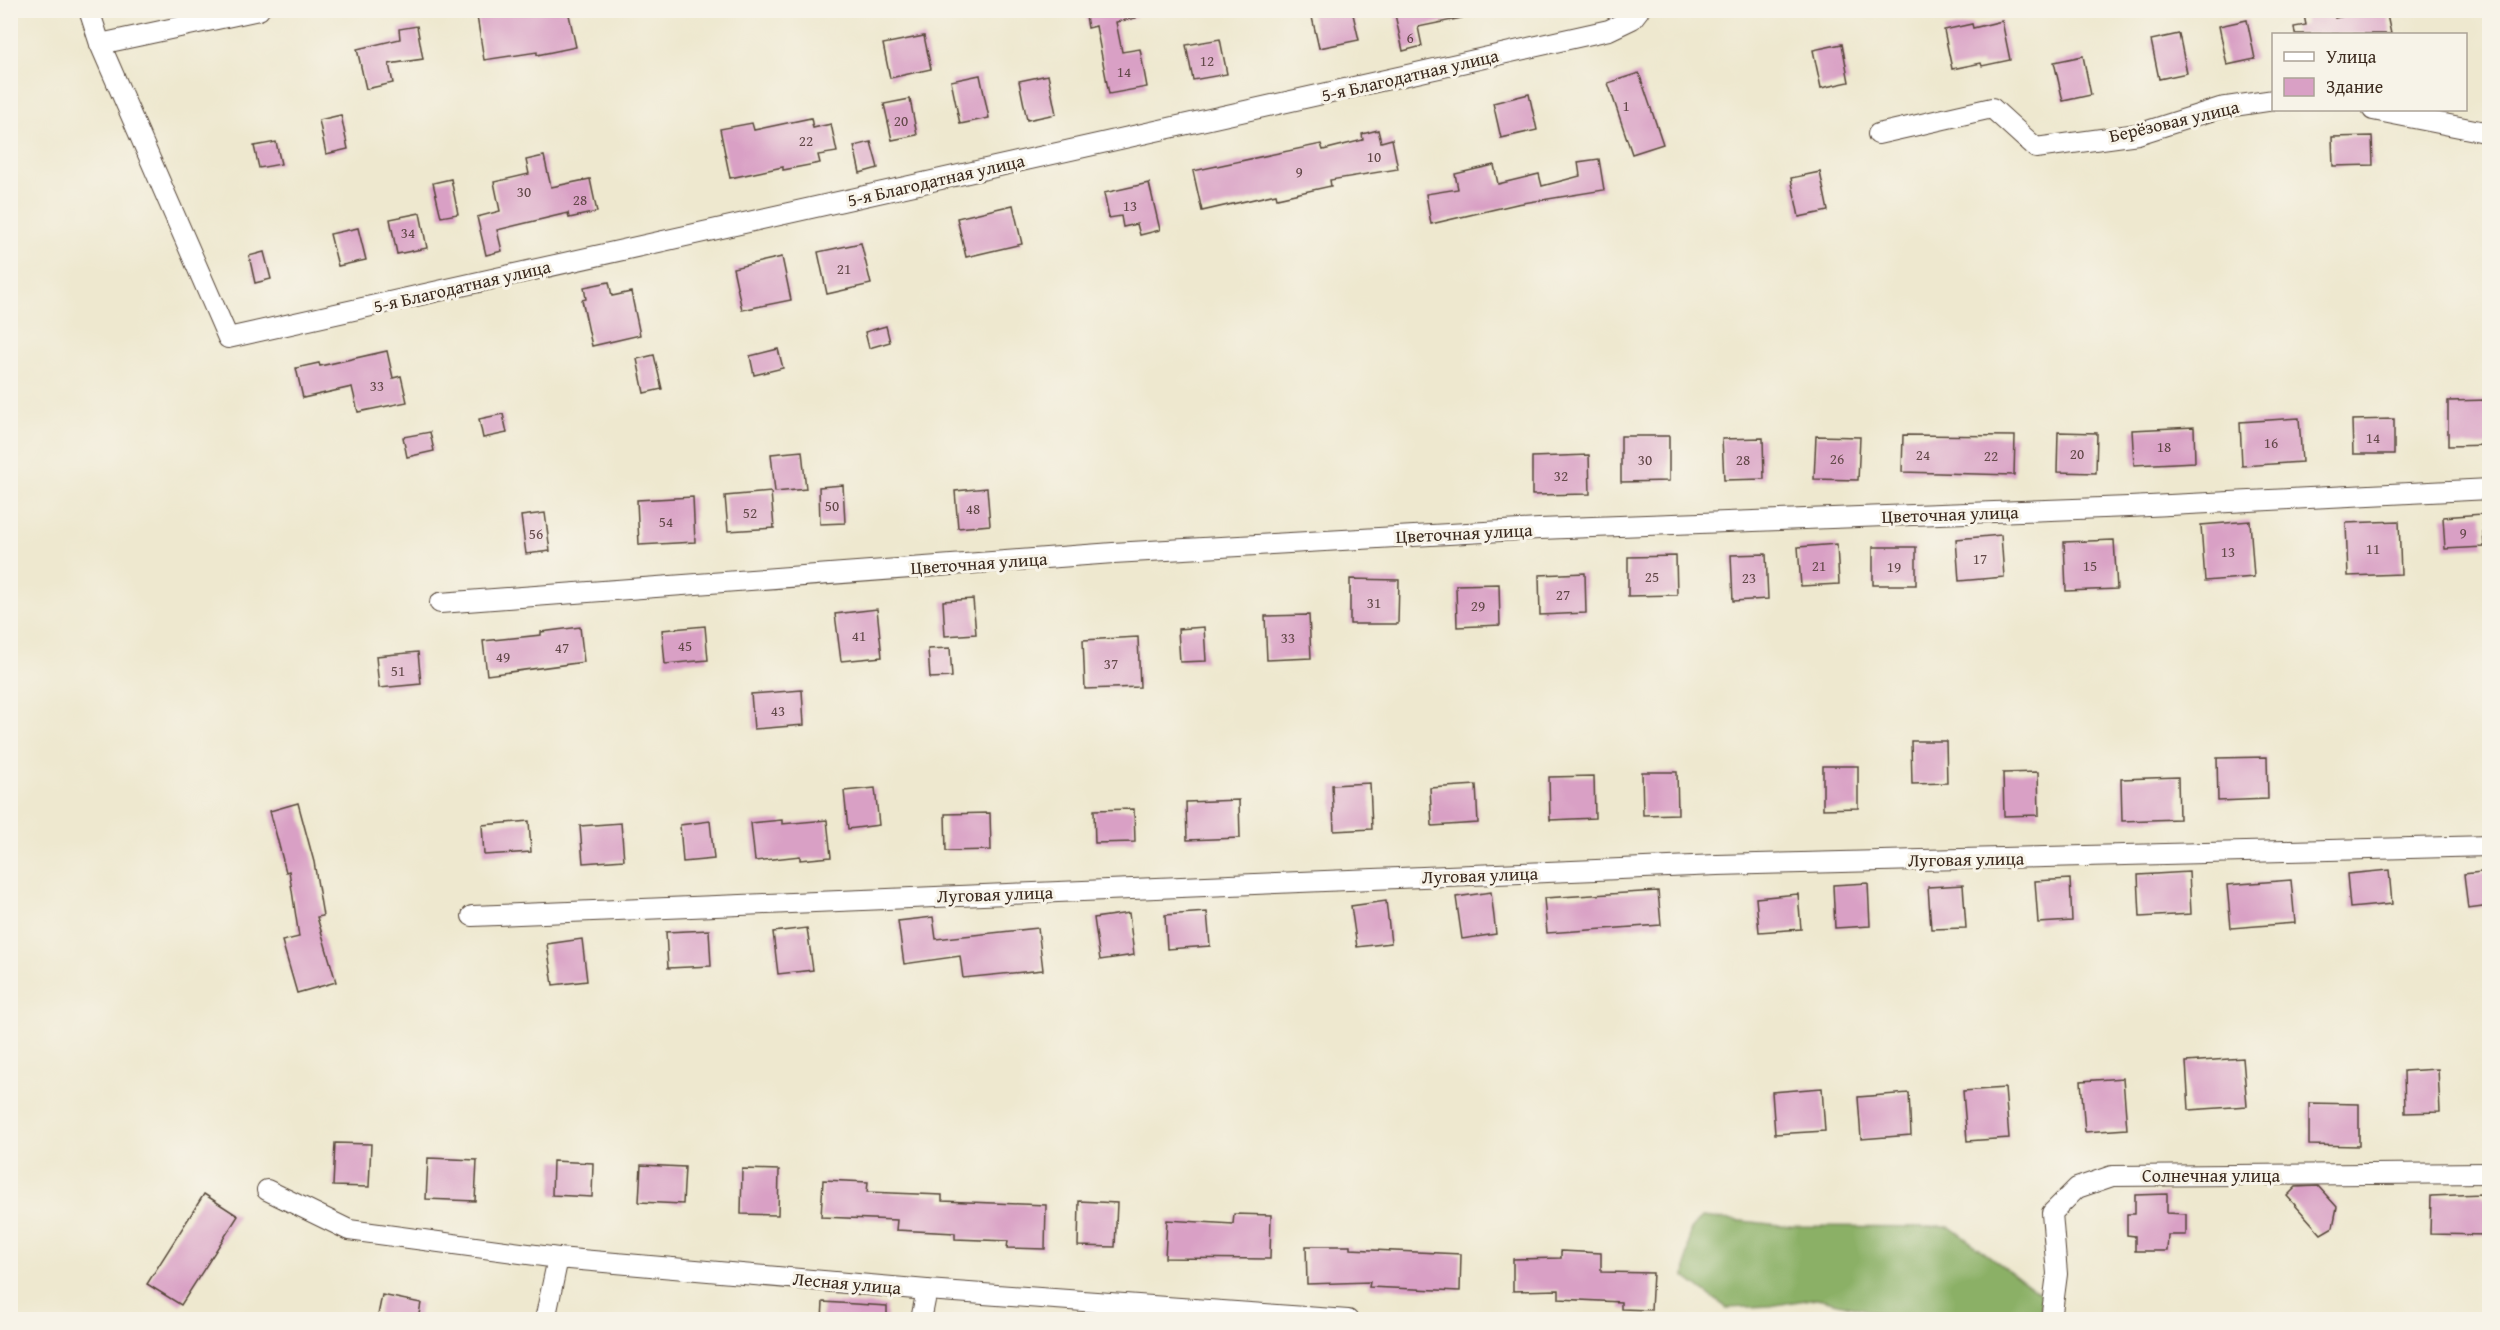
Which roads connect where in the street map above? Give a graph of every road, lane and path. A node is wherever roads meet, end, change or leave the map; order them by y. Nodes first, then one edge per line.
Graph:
1 (88, 10) edge
2 (259, 10) edge
3 (1639, 10) edge
4 (100, 44) junction
5 (2272, 100) edge
6 (2378, 111) edge
7 (2490, 133) edge
8 (1878, 134) dead end
9 (2490, 489) edge
10 (440, 603) dead end
11 (2490, 846) edge
12 (472, 916) dead end
13 (2490, 1173) edge
14 (267, 1190) dead end
15 (558, 1258) junction
16 (927, 1290) junction
17 (1280, 1316) edge
18 (545, 1320) edge
19 (921, 1320) edge
20 (1348, 1320) edge
21 (2051, 1320) edge

1 - 4 street
2 - 4 street
3 - 4 street, 5-я Благодатная улица
5 - 8 street, Берёзовая улица
6 - 7 street
9 - 10 street, Цветочная улица
11 - 12 street, Луговая улица
13 - 21 street, Солнечная улица
14 - 15 street, Лесная улица
15 - 16 street, Лесная улица
15 - 18 street
16 - 17 street, Лесная улица
16 - 19 street
17 - 20 street, Лесная улица

